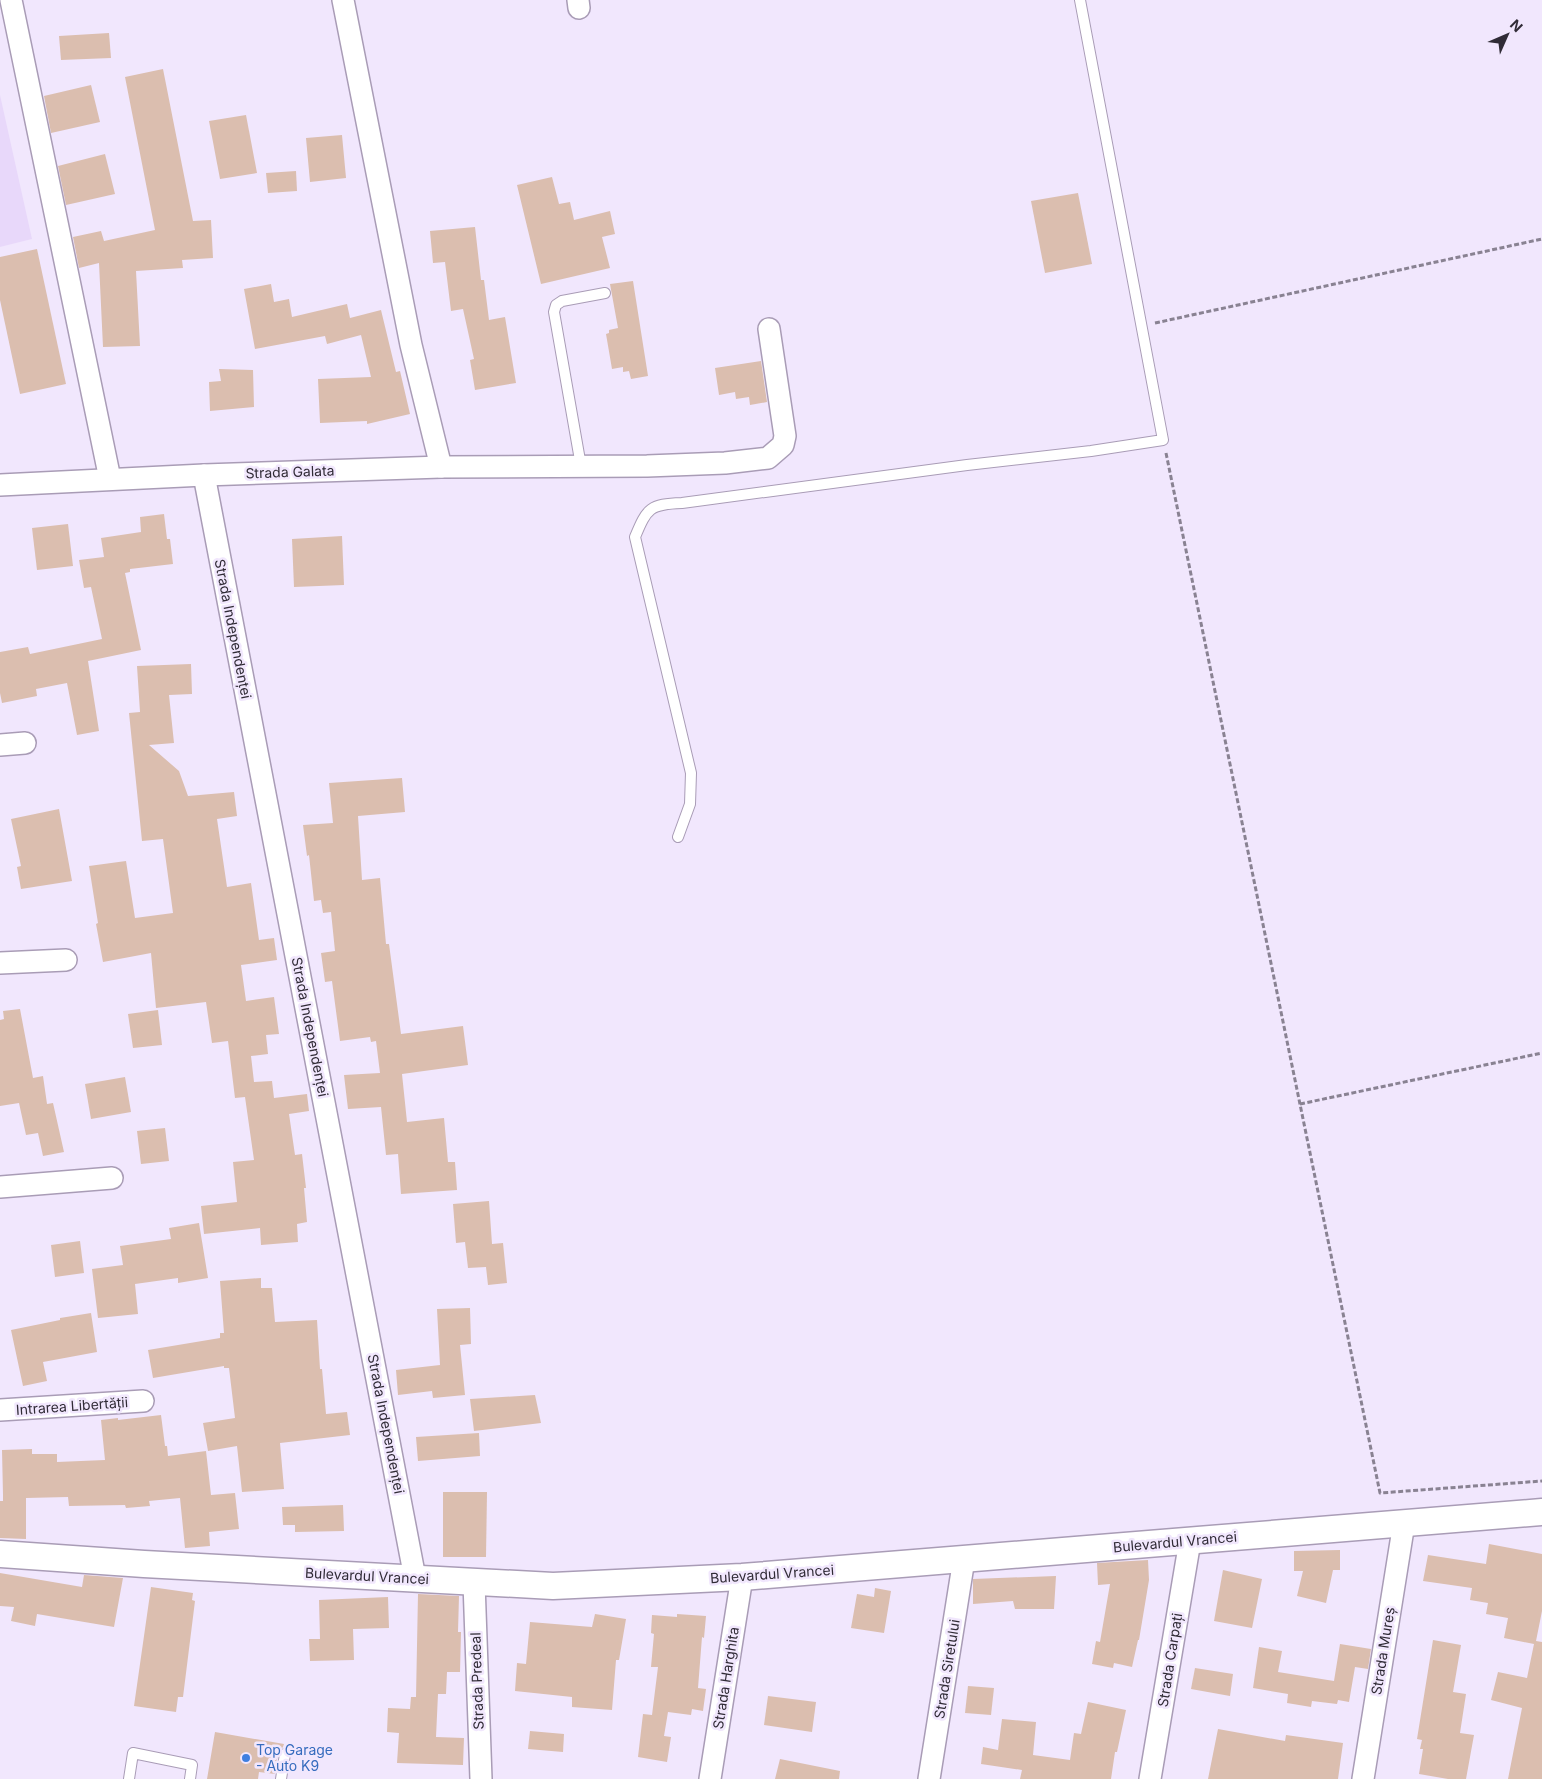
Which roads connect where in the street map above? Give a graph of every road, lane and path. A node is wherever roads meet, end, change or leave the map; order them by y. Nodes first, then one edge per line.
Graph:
1 (11, 0) edge
2 (343, 0) edge
3 (1080, 0) edge
4 (1542, 239) edge
5 (605, 293) dead end
6 (1142, 326) junction
7 (769, 329) dead end
8 (1163, 440) junction
9 (580, 466) junction
10 (441, 467) junction
11 (204, 475) junction
12 (110, 479) junction
13 (0, 485) edge
14 (25, 743) dead end
15 (0, 745) edge
16 (678, 837) dead end
17 (66, 960) dead end
18 (0, 963) edge
19 (1542, 1053) edge
20 (1300, 1104) junction
21 (112, 1178) dead end
22 (0, 1187) edge
23 (143, 1401) dead end
24 (0, 1410) edge
25 (1542, 1481) edge
26 (1542, 1512) edge
27 (1404, 1523) junction
28 (1190, 1541) junction
29 (0, 1554) edge
30 (964, 1560) junction
31 (742, 1577) junction
32 (415, 1578) junction
33 (474, 1583) junction
34 (285, 1754) dead end
35 (129, 1779) edge
36 (190, 1779) edge
37 (281, 1779) edge
38 (481, 1779) edge
39 (710, 1779) edge
40 (929, 1779) edge
41 (1150, 1779) edge
42 (1363, 1779) edge

1 - 12 street
2 - 10 street
3 - 6 lane
4 - 6 path
5 - 9 lane
6 - 8 lane
7 - 9 street, Strada Galata
8 - 16 lane
8 - 20 path
9 - 10 street, Strada Galata
10 - 11 street, Strada Galata
11 - 12 street, Strada Galata
11 - 32 street, Strada Independenței
12 - 13 street, Strada Galata
14 - 15 street
17 - 18 street
19 - 20 path
20 - 25 path
21 - 22 street
23 - 24 street, Intrarea Libertății
26 - 27 street, Bulevardul Vrancei
27 - 28 street, Bulevardul Vrancei
27 - 42 street, Strada Mureș
28 - 30 street, Bulevardul Vrancei
28 - 41 street, Strada Carpați
29 - 32 street, Bulevardul Vrancei
30 - 31 street, Bulevardul Vrancei
30 - 40 street, Strada Siretului
31 - 33 street, Bulevardul Vrancei
31 - 39 street, Strada Harghita
32 - 33 street, Bulevardul Vrancei
33 - 38 street, Strada Predeal
34 - 37 lane
35 - 36 lane

